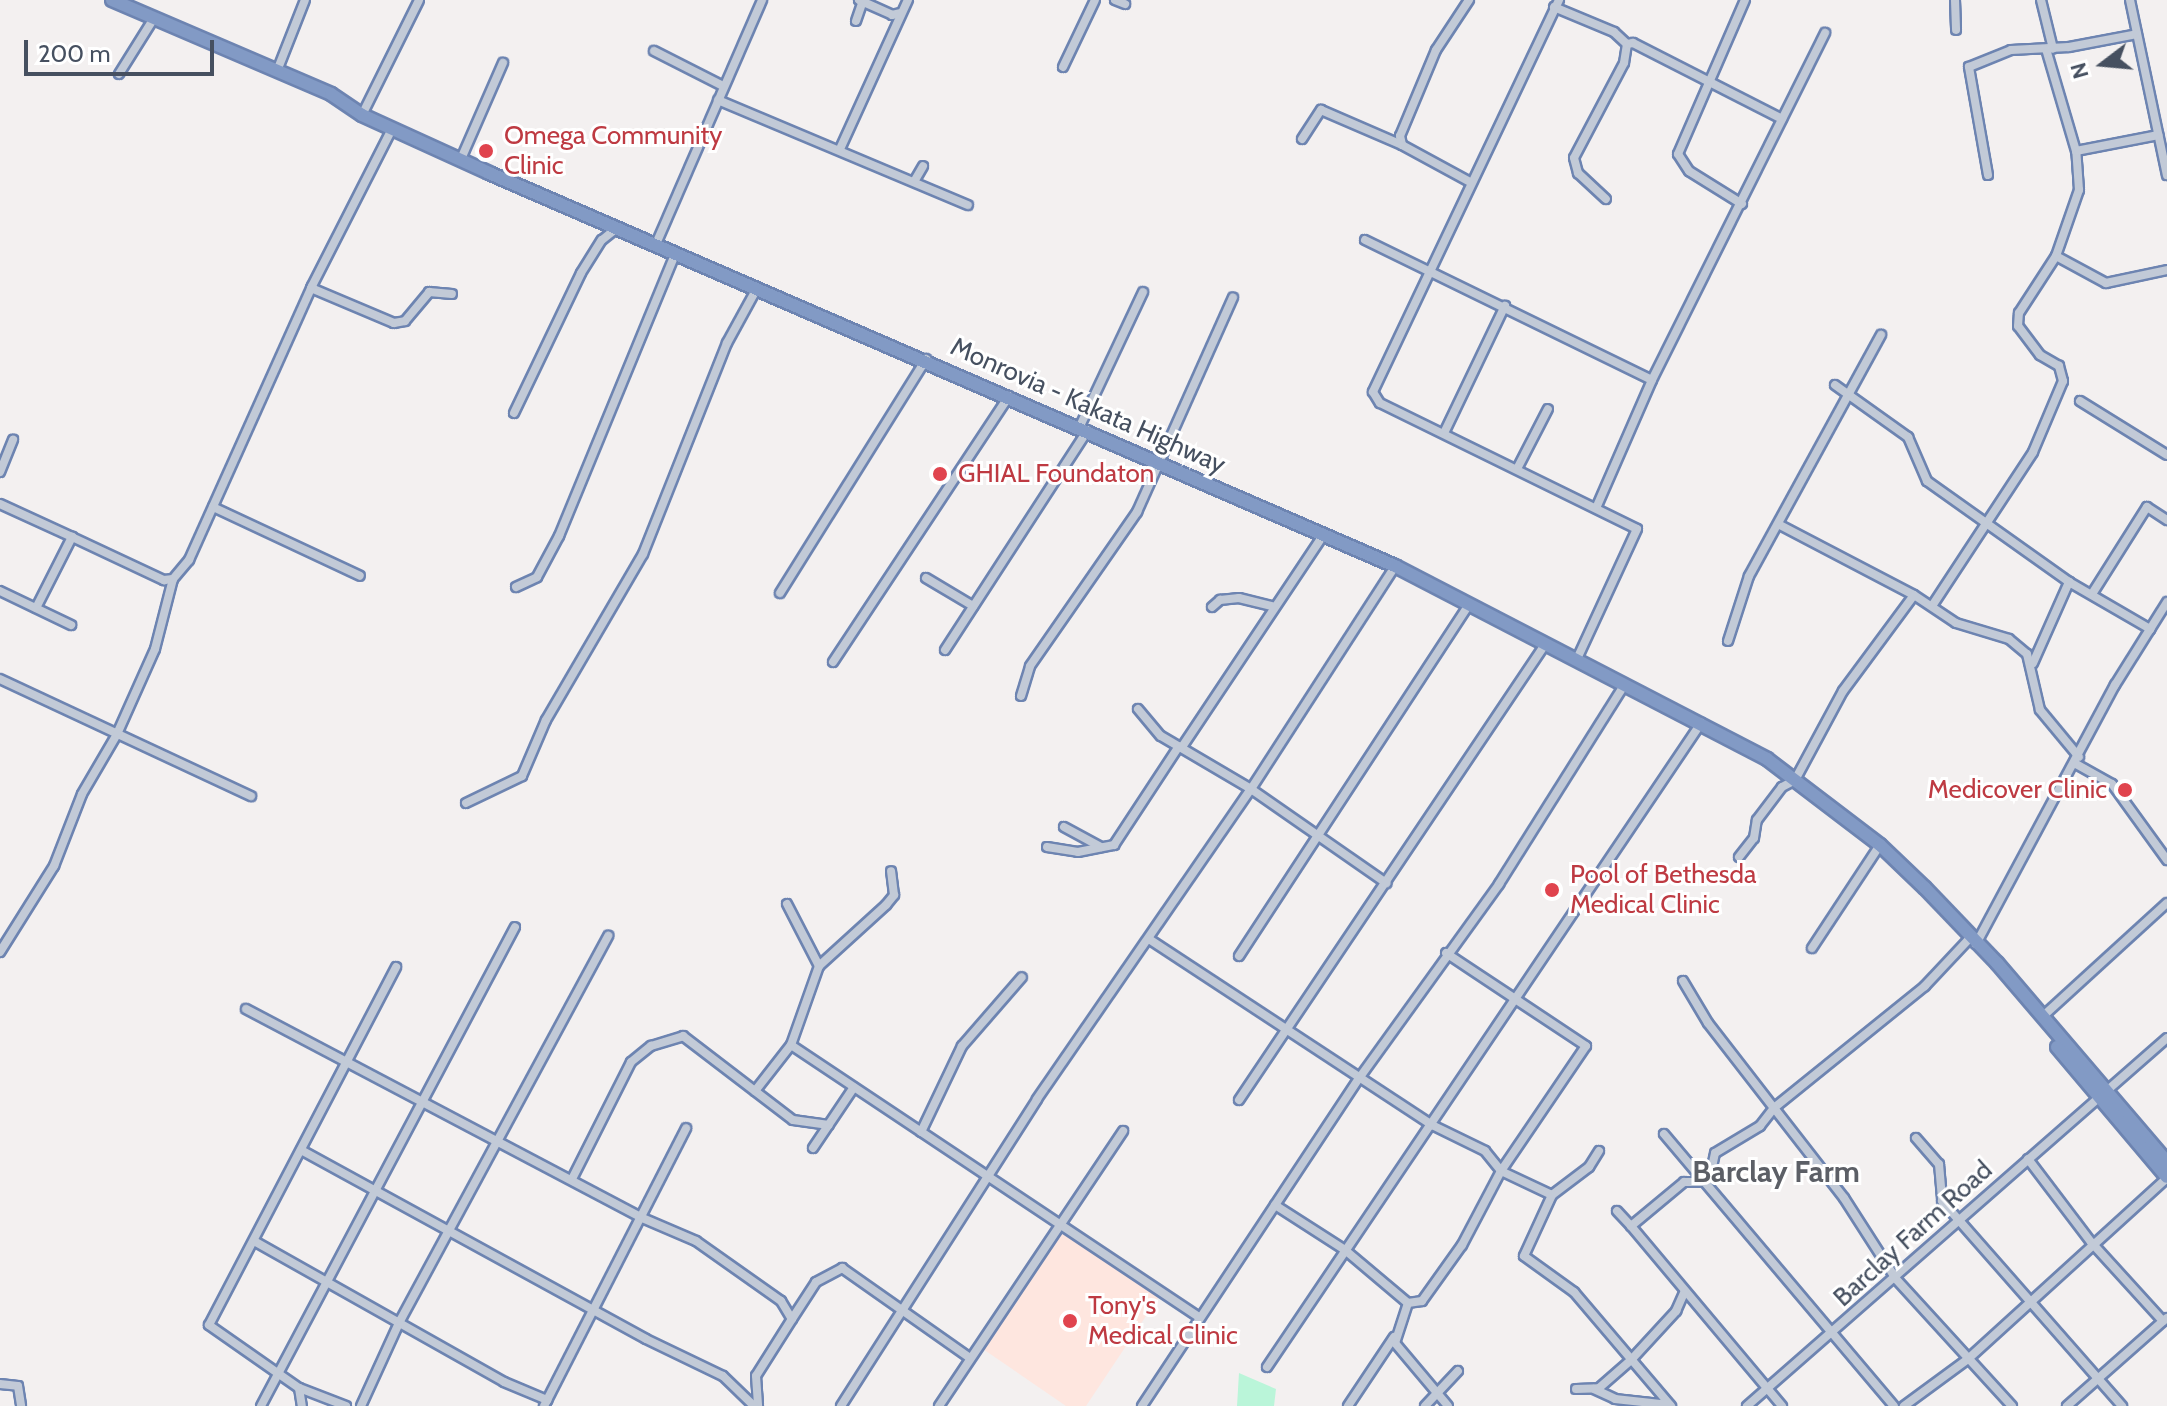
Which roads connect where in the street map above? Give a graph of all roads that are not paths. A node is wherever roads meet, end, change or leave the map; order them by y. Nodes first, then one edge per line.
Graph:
1 (112, 0) edge
2 (305, 0) edge
3 (419, 0) edge
4 (762, 0) edge
5 (908, 0) edge
6 (1095, 0) edge
7 (1469, 0) edge
8 (1745, 0) edge
9 (1955, 0) edge
10 (2041, 0) edge
11 (2130, 0) edge
12 (861, 1) edge
13 (1557, 3) edge
14 (900, 13) junction
15 (154, 18) junction
16 (856, 21) dead end
17 (1956, 30) dead end
18 (1825, 33) dead end
19 (2137, 34) junction
20 (1627, 44) junction
21 (2049, 49) junction
22 (654, 51) dead end
23 (503, 63) dead end
24 (1063, 67) dead end
25 (277, 71) junction
26 (119, 74) dead end
27 (1709, 80) junction
28 (723, 86) junction
29 (718, 100) junction
30 (362, 115) junction
31 (1782, 119) junction
32 (392, 129) junction
33 (2158, 135) junction
34 (1302, 139) dead end
35 (1402, 145) junction
36 (840, 149) junction
37 (2076, 151) junction
38 (461, 159) junction
39 (923, 166) dead end
40 (1988, 175) dead end
41 (2167, 175) edge
42 (915, 180) junction
43 (1470, 182) junction
44 (1606, 199) dead end
45 (1742, 204) junction
46 (968, 205) dead end
47 (617, 228) junction
48 (1365, 240) dead end
49 (656, 244) junction
50 (675, 254) junction
51 (2056, 256) junction
52 (2167, 270) edge
53 (1429, 272) junction
54 (311, 288) junction
55 (756, 290) junction
56 (1143, 292) dead end
57 (452, 294) dead end
58 (1233, 297) dead end
59 (1505, 306) junction
60 (1881, 335) dead end
61 (926, 359) junction
62 (1652, 380) junction
63 (1835, 385) dead end
64 (1010, 395) junction
65 (1848, 399) junction
66 (2080, 401) dead end
67 (1548, 409) dead end
68 (514, 413) dead end
69 (1084, 428) junction
70 (1445, 431) junction
71 (13, 439) dead end
72 (2167, 455) edge
73 (1160, 460) junction
74 (1518, 467) junction
75 (0, 472) edge
76 (0, 504) edge
77 (1597, 506) junction
78 (213, 507) junction
79 (2167, 520) edge
80 (1778, 524) junction
81 (1985, 527) junction
82 (1324, 534) junction
83 (72, 537) junction
84 (1395, 566) junction
85 (360, 576) dead end
86 (926, 578) dead end
87 (173, 579) junction
88 (2069, 582) junction
89 (516, 587) dead end
90 (0, 591) edge
91 (780, 593) dead end
92 (2092, 594) junction
93 (1914, 595) junction
94 (2167, 602) edge
95 (973, 606) junction
96 (1272, 606) junction
97 (1932, 606) junction
98 (1212, 607) dead end
99 (36, 608) junction
100 (1467, 608) junction
101 (71, 625) dead end
102 (2150, 629) junction
103 (1728, 641) dead end
104 (1544, 646) junction
105 (945, 650) dead end
106 (1577, 659) junction
107 (833, 662) dead end
108 (2033, 663) junction
109 (0, 679) edge
110 (1625, 684) junction
111 (1021, 696) dead end
112 (1138, 709) dead end
113 (1701, 723) junction
114 (117, 734) junction
115 (1181, 747) junction
116 (2077, 760) junction
117 (1795, 780) junction
118 (1251, 789) junction
119 (251, 796) dead end
120 (466, 803) dead end
121 (1064, 827) dead end
122 (1319, 839) junction
123 (1880, 845) junction
124 (1047, 847) dead end
125 (1101, 847) junction
126 (1739, 857) dead end
127 (2167, 860) edge
128 (891, 871) dead end
129 (1386, 883) junction
130 (2167, 903) edge
131 (787, 904) dead end
132 (515, 927) dead end
133 (608, 936) dead end
134 (1149, 939) junction
135 (1977, 945) junction
136 (1812, 948) dead end
137 (0, 952) edge
138 (1446, 953) junction
139 (1239, 956) dead end
140 (819, 966) junction
141 (396, 967) dead end
142 (1022, 977) dead end
143 (1683, 981) dead end
144 (1516, 1000) junction
145 (246, 1009) dead end
146 (2042, 1017) junction
147 (1288, 1031) junction
148 (2167, 1038) edge
149 (791, 1045) junction
150 (348, 1062) junction
151 (1360, 1077) junction
152 (854, 1087) junction
153 (755, 1091) junction
154 (2102, 1093) junction
155 (1239, 1100) dead end
156 (425, 1102) junction
157 (1774, 1108) junction
158 (829, 1125) junction
159 (1432, 1125) junction
160 (686, 1128) dead end
161 (1123, 1131) dead end
162 (921, 1132) junction
163 (1664, 1134) dead end
164 (1916, 1138) dead end
165 (496, 1140) junction
166 (813, 1148) dead end
167 (301, 1150) junction
168 (1599, 1151) dead end
169 (2028, 1159) junction
170 (2167, 1162) edge
171 (1501, 1171) junction
172 (986, 1178) junction
173 (2167, 1178) edge
174 (572, 1179) junction
175 (1703, 1181) junction
176 (375, 1192) junction
177 (1552, 1195) junction
178 (1275, 1205) junction
179 (1617, 1211) dead end
180 (640, 1217) junction
181 (1960, 1218) junction
182 (1058, 1223) junction
183 (1631, 1226) junction
184 (448, 1231) junction
185 (254, 1241) junction
186 (2091, 1242) junction
187 (1345, 1250) junction
188 (1896, 1279) junction
189 (327, 1283) junction
190 (1684, 1293) junction
191 (2029, 1302) junction
192 (1408, 1303) junction
193 (903, 1308) junction
194 (594, 1309) junction
195 (1199, 1317) junction
196 (792, 1319) junction
197 (2165, 1320) edge
198 (400, 1321) junction
199 (1830, 1333) junction
200 (1395, 1335) junction
201 (970, 1358) junction
202 (1968, 1359) junction
203 (1631, 1360) junction
204 (1267, 1367) dead end
205 (1458, 1371) dead end
206 (278, 1374) junction
207 (2097, 1381) junction
208 (0, 1384) edge
209 (299, 1388) junction
210 (1576, 1389) dead end
211 (1594, 1389) junction
212 (1767, 1389) junction
213 (1438, 1395) junction
214 (546, 1403) edge
215 (751, 1404) edge
216 (21, 1406) edge
217 (261, 1406) edge
218 (302, 1406) edge
219 (346, 1406) edge
220 (361, 1406) edge
221 (841, 1406) edge
222 (939, 1406) edge
223 (1142, 1406) edge
224 (1348, 1406) edge
225 (1425, 1406) edge
226 (1448, 1406) edge
227 (1670, 1406) edge
228 (1747, 1406) edge
229 (1782, 1406) edge
230 (1894, 1406) edge
231 (1904, 1406) edge
232 (2012, 1406) edge
233 (2067, 1406) edge
234 (2122, 1406) edge

1 - 15 highway, Monrovia - Kakata Highway
2 - 25 street
3 - 30 street
4 - 28 street
5 - 14 street
6 - 24 street
7 - 35 street
8 - 27 street
9 - 17 street
10 - 21 street
11 - 19 street
12 - 14 street
12 - 16 street
13 - 20 street
13 - 43 street
14 - 36 street
15 - 25 highway, Monrovia - Kakata Highway
15 - 26 street
18 - 31 street
19 - 21 street
19 - 33 street
20 - 27 street
20 - 44 street
21 - 37 street
21 - 40 street
22 - 28 street
23 - 38 street
25 - 30 highway, Monrovia - Kakata Highway
27 - 31 street
27 - 45 street
28 - 29 street
29 - 36 street
29 - 49 street
30 - 32 highway, Monrovia - Kakata Highway
31 - 45 street
32 - 38 highway, Monrovia - Kakata Highway
32 - 54 street
33 - 37 street
33 - 41 street
34 - 35 street
35 - 43 street
36 - 42 street
37 - 51 street
38 - 47 highway, Monrovia - Kakata Highway
39 - 42 street
42 - 46 street
43 - 53 street
45 - 62 street
47 - 49 highway, Monrovia - Kakata Highway
47 - 68 street
48 - 53 street
49 - 50 highway, Monrovia - Kakata Highway
50 - 55 highway, Monrovia - Kakata Highway
50 - 89 street
51 - 52 street
51 - 81 street
53 - 59 street
53 - 70 street
54 - 57 street
54 - 78 street
55 - 61 highway, Monrovia - Kakata Highway
55 - 120 street
56 - 69 street
58 - 73 street
59 - 62 street
59 - 70 street
60 - 65 street
61 - 64 highway, Monrovia - Kakata Highway
61 - 91 street
62 - 77 street
63 - 65 street
64 - 69 highway, Monrovia - Kakata Highway
64 - 107 street
65 - 80 street
65 - 81 street
66 - 72 street
67 - 74 street
69 - 73 highway, Monrovia - Kakata Highway
69 - 95 street
70 - 74 street
71 - 75 street
73 - 82 highway, Monrovia - Kakata Highway
73 - 111 street
74 - 77 street
76 - 83 street
77 - 106 street
78 - 85 street
78 - 87 street
79 - 92 street
80 - 93 street
80 - 103 street
81 - 88 street
81 - 97 street
82 - 84 highway, Monrovia - Kakata Highway
82 - 96 street
83 - 87 street
83 - 99 street
84 - 100 highway, Monrovia - Kakata Highway
84 - 118 street
86 - 95 street
87 - 114 street
88 - 92 street
88 - 108 street
90 - 99 street
92 - 102 street
93 - 97 street
93 - 117 street
94 - 102 street
95 - 105 street
96 - 98 street
96 - 115 street
97 - 108 street
99 - 101 street
100 - 104 highway, Monrovia - Kakata Highway
100 - 122 street
102 - 116 street
104 - 106 highway, Monrovia - Kakata Highway
104 - 129 street
106 - 110 highway, Monrovia - Kakata Highway
108 - 116 street
109 - 114 street
110 - 113 highway, Monrovia - Kakata Highway
110 - 138 street
112 - 115 street
113 - 117 highway, Monrovia - Kakata Highway
113 - 144 street
114 - 119 street
114 - 137 street
115 - 118 street
115 - 125 street
116 - 127 street
116 - 135 street
117 - 123 highway, Monrovia - Kakata Highway
117 - 126 street
118 - 122 street
118 - 134 street
121 - 125 street
122 - 129 street
122 - 139 street
123 - 135 highway, Monrovia - Kakata Highway
123 - 136 street
124 - 125 street
128 - 140 street
129 - 147 street
130 - 146 street
131 - 140 street
132 - 156 street
133 - 165 street
134 - 147 street
134 - 172 street
135 - 146 highway, Monrovia - Kakata Highway
135 - 154 highway, Monrovia - Kakata Highway
135 - 157 street
138 - 144 street
138 - 151 street
140 - 149 street
141 - 150 street
142 - 162 street
143 - 157 street
144 - 159 street
144 - 171 street
145 - 150 street
146 - 154 highway, Monrovia - Kakata Highway
147 - 151 street
147 - 155 street
148 - 154 street, Barclay Farm Road
149 - 152 street
149 - 153 street
150 - 156 street
150 - 167 street
151 - 159 street
151 - 178 street
152 - 158 street
152 - 162 street
153 - 158 street
153 - 174 street
154 - 169 street, Barclay Farm Road
154 - 170 highway, Monrovia - Kakata Highway
154 - 173 highway, Monrovia - Kakata Highway
156 - 165 street
156 - 176 street
157 - 175 street
157 - 188 street
158 - 166 street
159 - 171 street
159 - 187 street
160 - 180 street
161 - 182 street
162 - 172 street
163 - 175 street
164 - 181 street
165 - 174 street
165 - 184 street
167 - 176 street
167 - 185 street
168 - 177 street
169 - 181 street, Barclay Farm Road
169 - 186 street
171 - 177 street
171 - 192 street
172 - 182 street
172 - 193 street
173 - 186 street
174 - 180 street
175 - 183 street
175 - 199 street
176 - 184 street
176 - 189 street
177 - 203 street
178 - 187 street
178 - 195 street
179 - 183 street
180 - 194 street
180 - 196 street
181 - 188 street, Barclay Farm Road
181 - 191 street
182 - 195 street
182 - 201 street
183 - 190 street
184 - 194 street
184 - 198 street
185 - 189 street
185 - 206 street
186 - 191 street
186 - 197 street
187 - 192 street
187 - 204 street
188 - 199 street, Barclay Farm Road
188 - 202 street
189 - 198 street
189 - 206 street
190 - 203 street
190 - 212 street
191 - 202 street
191 - 207 street
192 - 200 street
193 - 196 street
193 - 201 street
193 - 221 street
194 - 214 street
194 - 215 street
195 - 223 street
196 - 215 street
197 - 207 street
198 - 214 street
198 - 220 street
199 - 212 street, Barclay Farm Road
199 - 230 street
200 - 213 street
200 - 224 street
201 - 222 street
202 - 231 street
202 - 232 street
203 - 211 street
203 - 227 street
205 - 213 street
206 - 209 street
206 - 217 street
207 - 233 street
207 - 234 street
208 - 216 street
209 - 218 street
209 - 219 street
210 - 211 street
211 - 227 street
212 - 228 street, Barclay Farm Road
212 - 229 street
213 - 225 street
213 - 226 street

